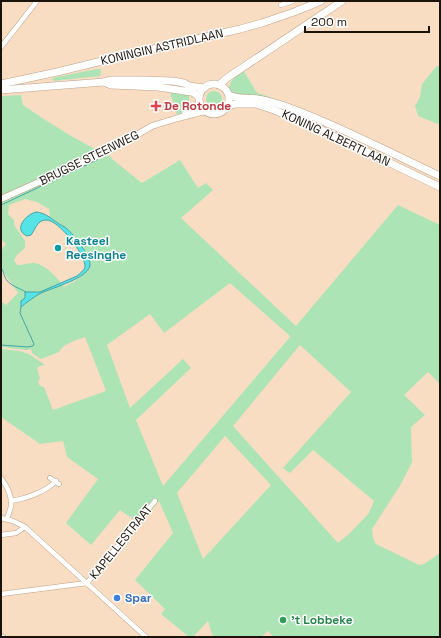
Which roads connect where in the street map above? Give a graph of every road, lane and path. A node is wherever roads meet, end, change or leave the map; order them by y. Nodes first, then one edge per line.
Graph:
1 (36, 1) edge
2 (293, 1) edge
3 (321, 1) edge
4 (342, 1) edge
5 (281, 5) dead end
6 (1, 47) edge
7 (239, 70) junction
8 (104, 82) junction
9 (1, 84) edge
10 (219, 85) junction
11 (204, 88) junction
12 (1, 90) edge
13 (227, 92) junction
14 (200, 100) junction
15 (228, 105) junction
16 (205, 111) junction
17 (178, 118) junction
18 (440, 176) edge
19 (440, 186) edge
20 (1, 199) edge
21 (1, 478) edge
22 (50, 478) dead end
23 (10, 501) junction
24 (155, 501) dead end
25 (1, 518) edge
26 (7, 519) junction
27 (25, 527) junction
28 (1, 535) edge
29 (87, 584) junction
30 (1, 594) edge
31 (146, 637) edge

1 - 6 street
2 - 5 street
3 - 9 main road, KONINGIN ASTRIDLAAN
4 - 7 main road
7 - 10 main road
7 - 13 main road
8 - 11 main road, KONINGIN ASTRIDLAAN
8 - 12 main road, KONINGIN ASTRIDLAAN
8 - 14 main road, KONINGIN ASTRIDLAAN
10 - 11 main road
10 - 13 main road
11 - 14 main road
13 - 15 main road
13 - 18 main road, KONING ALBERTLAAN
14 - 16 main road
14 - 17 street, BRUGSE STEENWEG
15 - 16 main road, BRUGSE STEENWEG
15 - 19 main road, KONING ALBERTLAAN
16 - 17 street, BRUGSE STEENWEG
17 - 20 street, BRUGSE STEENWEG
21 - 23 street
22 - 23 street
23 - 26 street
24 - 29 street, KAPELLESTRAAT
25 - 26 street
26 - 27 street
27 - 28 street
27 - 29 street
29 - 30 street
29 - 31 street

